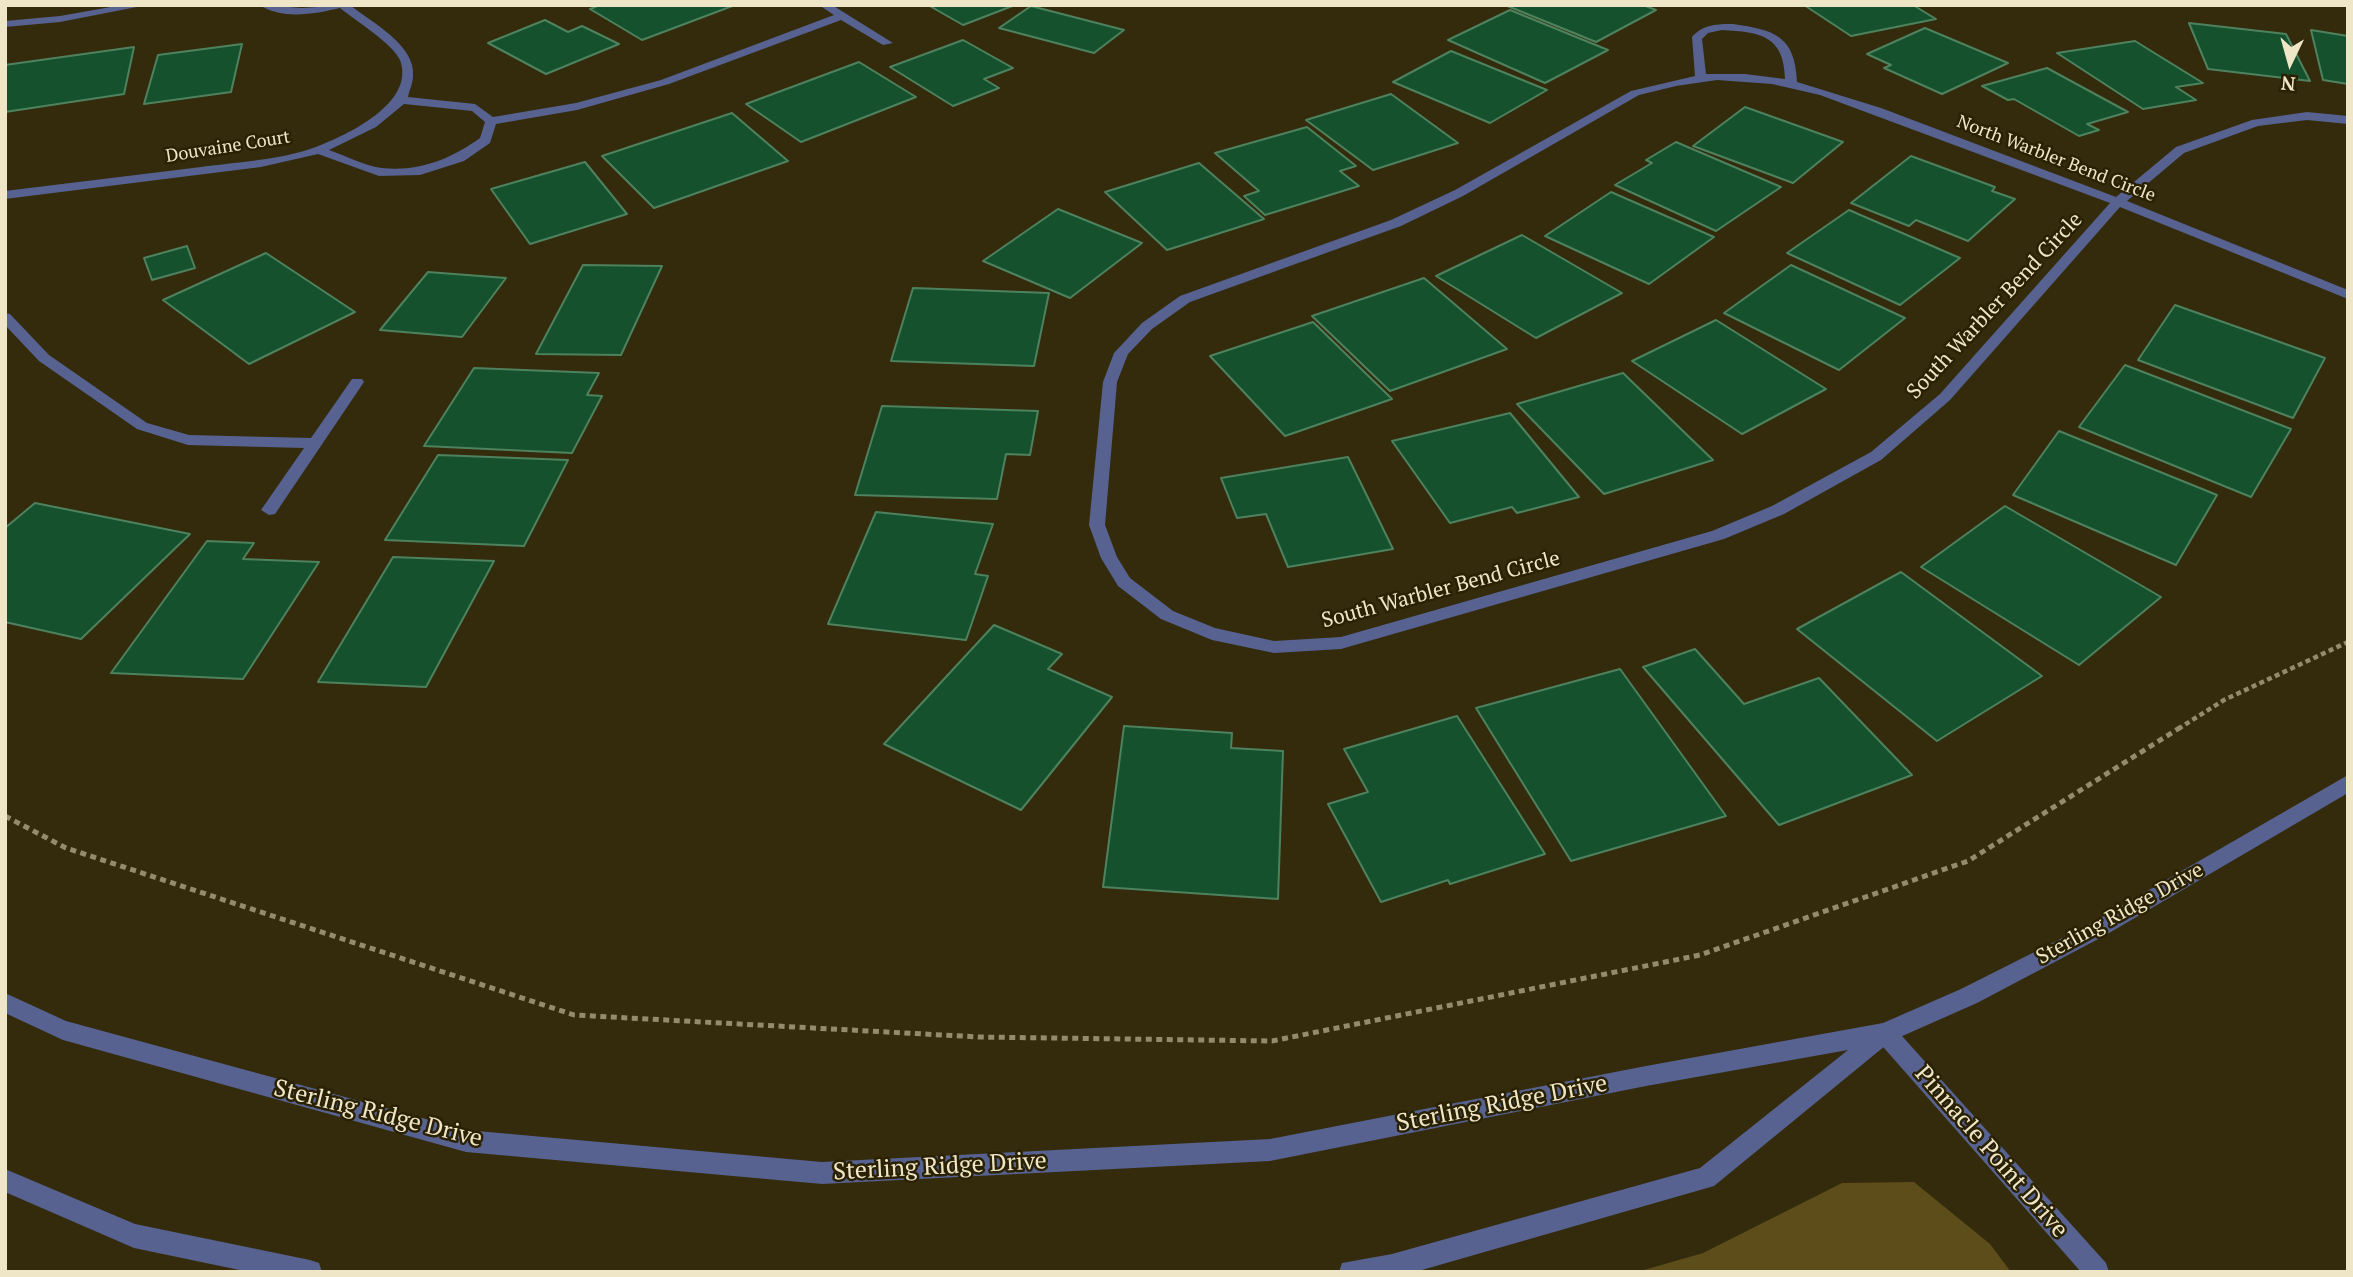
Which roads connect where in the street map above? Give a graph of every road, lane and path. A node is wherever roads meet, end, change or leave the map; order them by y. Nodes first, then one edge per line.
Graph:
1 (142, 5) edge
2 (265, 5) edge
3 (342, 5) edge
4 (824, 5) edge
5 (842, 16) junction
6 (5, 24) edge
7 (887, 43) dead end
8 (1701, 78) junction
9 (1745, 78) joint
10 (1791, 85) junction
11 (401, 100) junction
12 (2348, 120) edge
13 (491, 121) junction
14 (319, 150) junction
15 (5, 195) edge
16 (2120, 200) junction
17 (2348, 295) edge
18 (5, 317) edge
19 (357, 382) dead end
20 (314, 443) junction
21 (269, 510) dead end
22 (2348, 642) edge
23 (2348, 783) edge
24 (5, 816) edge
25 (5, 1003) edge
26 (1885, 1033) junction
27 (5, 1180) edge
28 (310, 1272) edge
29 (1351, 1272) edge
30 (2096, 1272) edge

1 - 6 street
2 - 3 street
3 - 11 street
4 - 5 street
5 - 7 street
5 - 13 street
8 - 9 street, South Warbler Bend Circle
8 - 10 street
8 - 16 street, South Warbler Bend Circle
9 - 10 street, North Warbler Bend Circle
10 - 16 street, North Warbler Bend Circle
11 - 13 street
11 - 14 street, Douvaine Court
12 - 16 street, South Warbler Bend Circle
13 - 14 street
14 - 15 street, Douvaine Court
16 - 17 street, North Warbler Bend Circle
18 - 20 street
19 - 20 street
20 - 21 street
22 - 24 path
23 - 26 street, Sterling Ridge Drive
25 - 26 street, Sterling Ridge Drive
26 - 29 street, Sterling Ridge Drive
26 - 30 street, Pinnacle Point Drive
27 - 28 street

